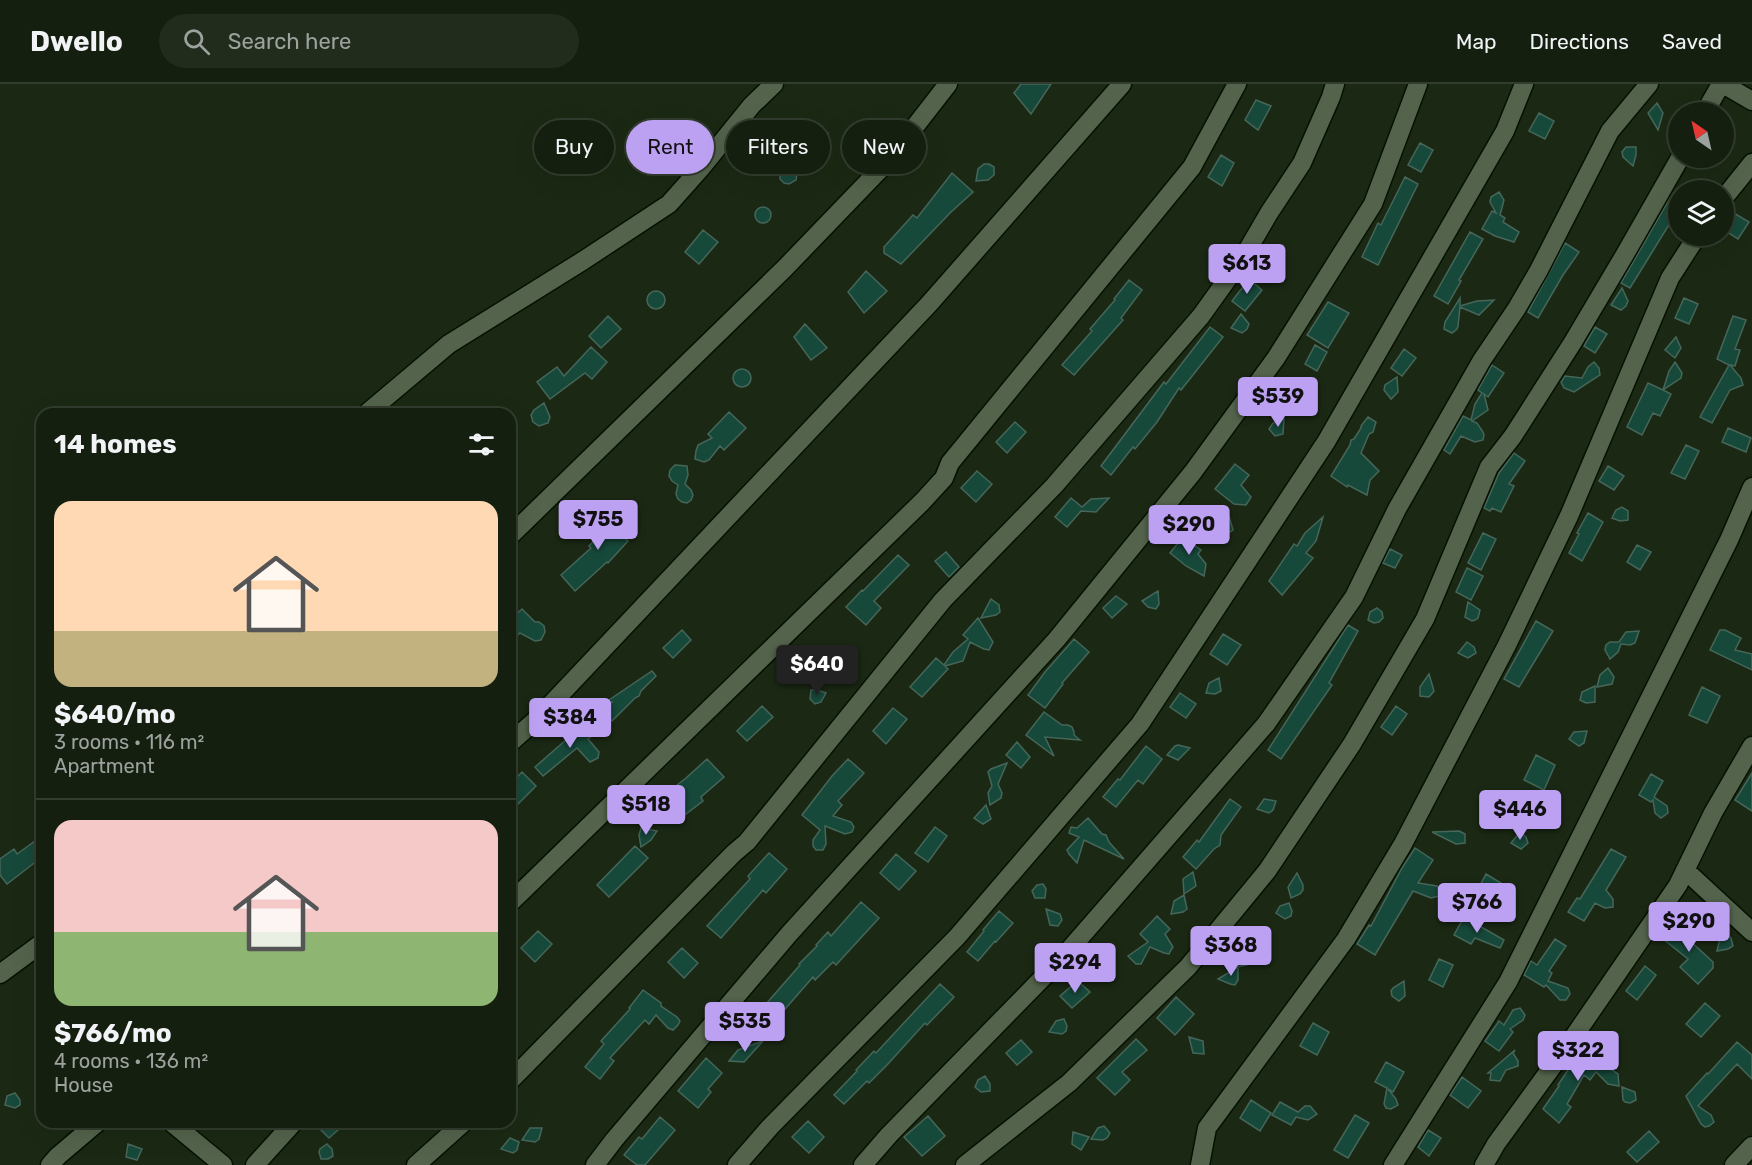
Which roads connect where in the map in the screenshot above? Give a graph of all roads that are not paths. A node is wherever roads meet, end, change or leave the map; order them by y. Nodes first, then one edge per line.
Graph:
1 (774, 84) edge
2 (948, 84) edge
3 (1122, 84) edge
4 (1237, 84) edge
5 (1335, 84) edge
6 (1418, 84) edge
7 (1524, 84) edge
8 (1649, 84) edge
9 (1722, 84) edge
10 (1752, 101) edge
11 (1711, 102) edge
12 (1752, 163) edge
13 (1674, 168) edge
14 (1734, 186) edge
15 (1691, 246) edge
16 (373, 408) edge
17 (1752, 488) edge
18 (516, 531) edge
19 (516, 738) edge
20 (1752, 746) edge
21 (1685, 870) junction
22 (516, 897) edge
23 (1752, 932) edge
24 (36, 947) edge
25 (0, 974) edge
26 (516, 1075) edge
27 (91, 1128) edge
28 (178, 1128) edge
29 (289, 1128) edge
30 (457, 1128) edge
31 (1752, 1146) edge
32 (50, 1165) edge
33 (223, 1165) edge
34 (255, 1165) edge
35 (416, 1165) edge
36 (595, 1165) edge
37 (737, 1165) edge
38 (863, 1165) edge
39 (965, 1165) edge
40 (1200, 1165) edge
41 (1393, 1165) edge
42 (1484, 1165) edge
43 (1734, 1165) edge

1 - 16 street
2 - 18 street
3 - 19 street
4 - 22 street
5 - 26 street
6 - 36 street
7 - 37 street
8 - 38 street
9 - 10 street
9 - 11 street
12 - 14 street
13 - 39 street
15 - 40 street
17 - 41 street
20 - 21 street
21 - 23 street
21 - 42 street
24 - 25 street
27 - 32 street
28 - 33 street
29 - 34 street
30 - 35 street
31 - 43 street

